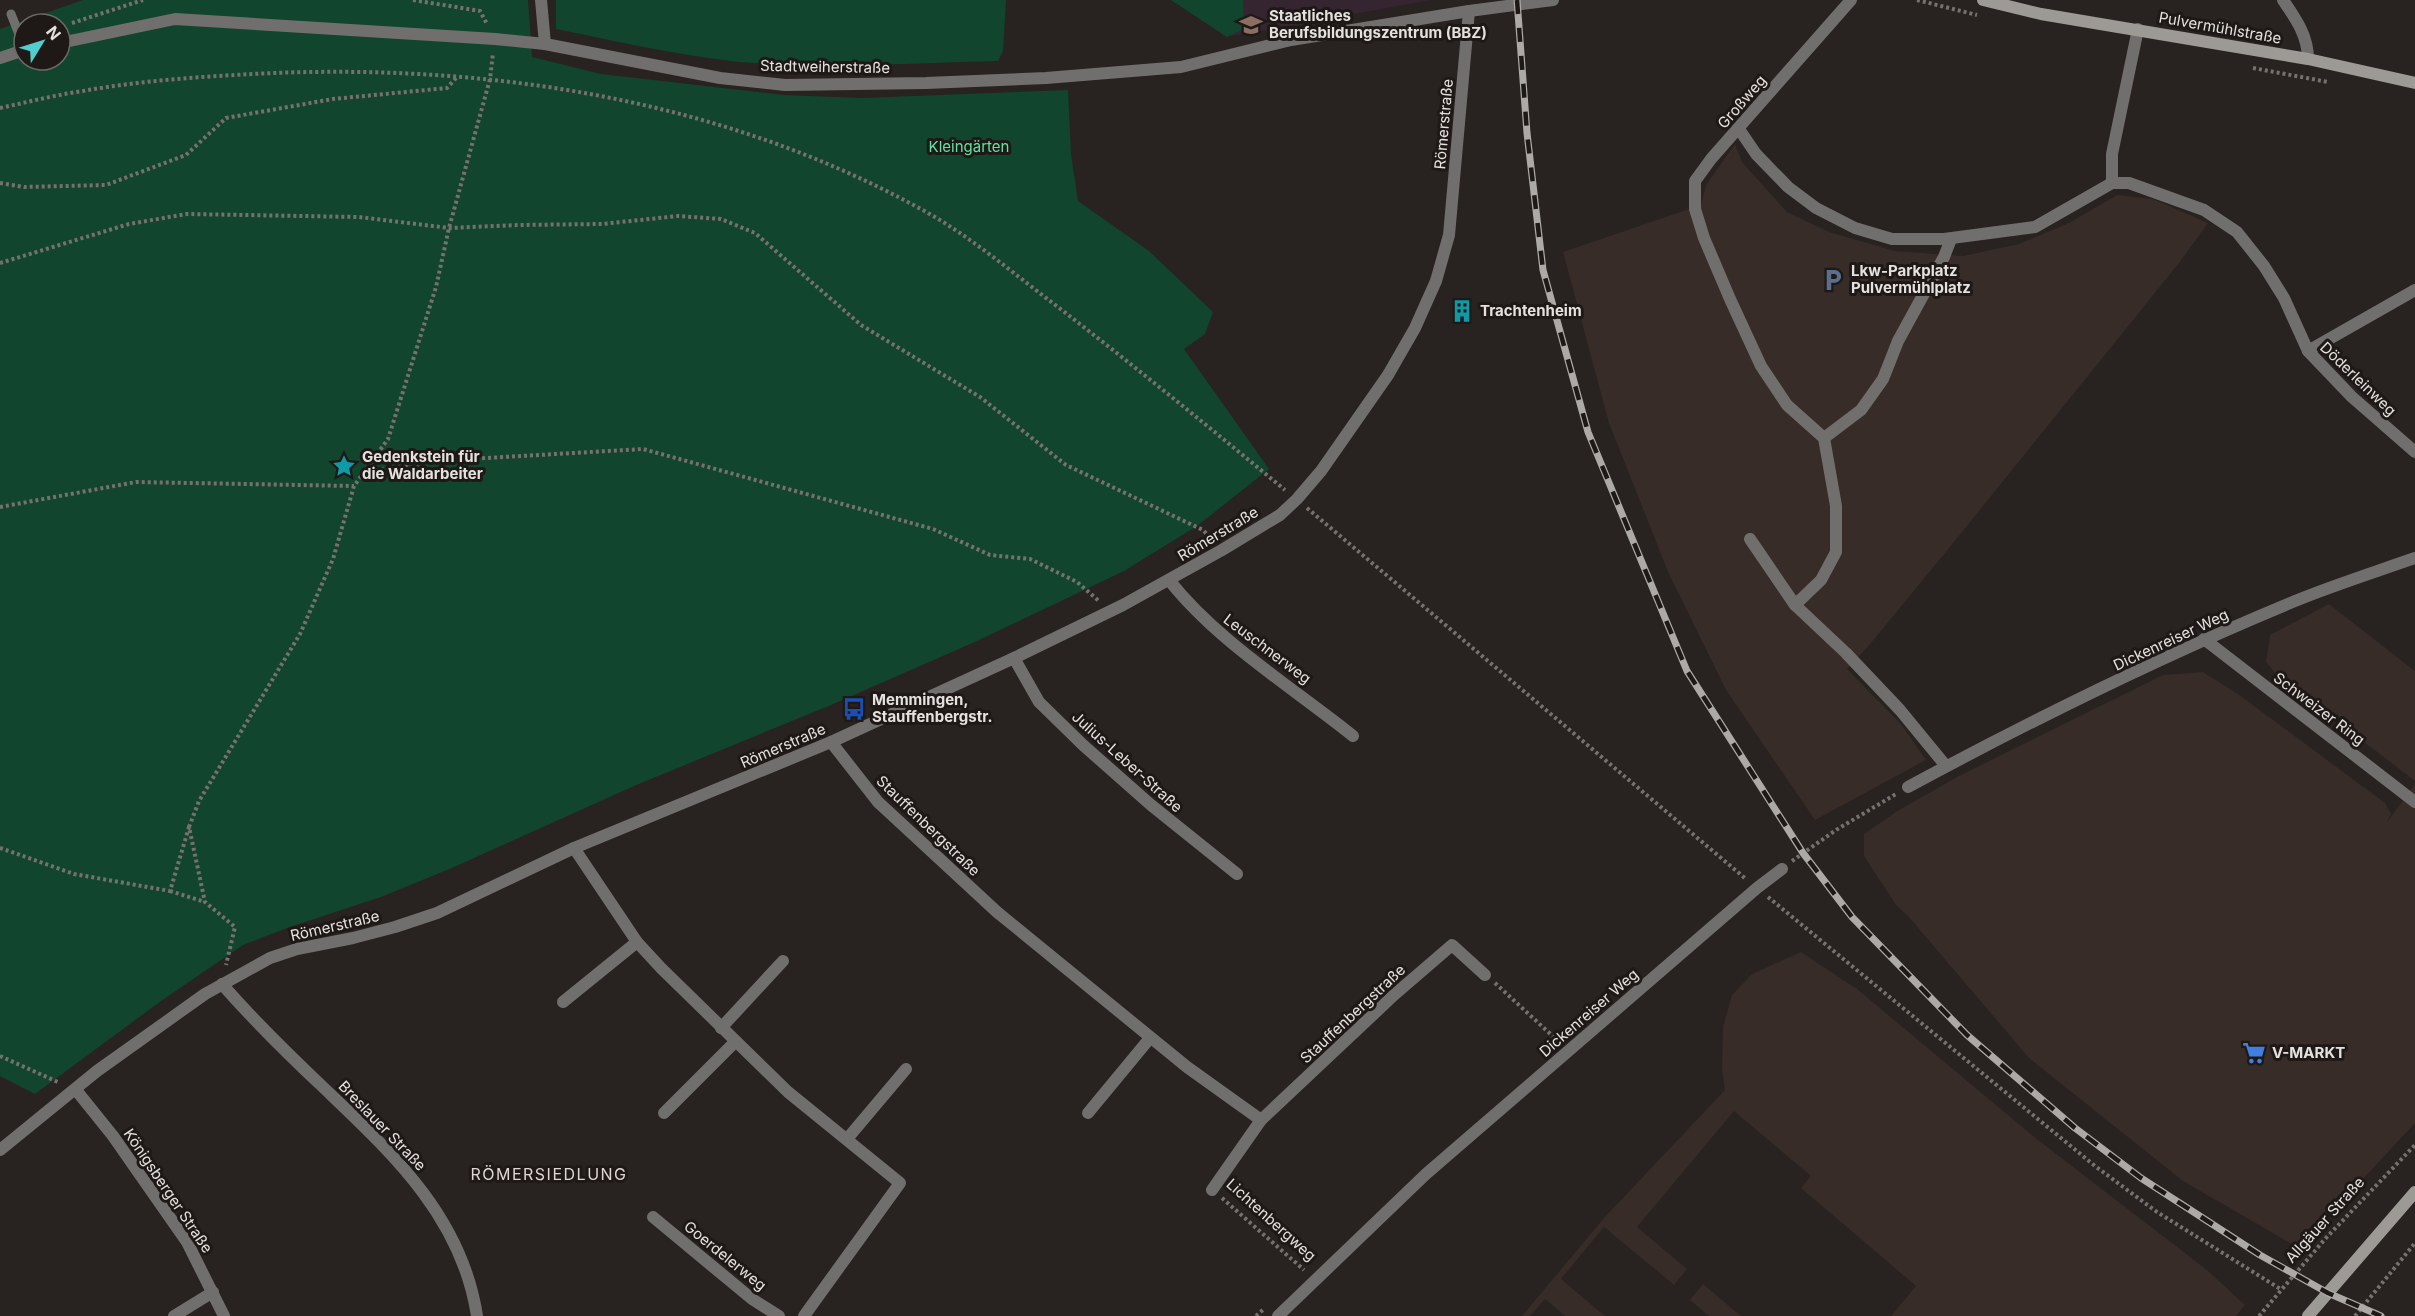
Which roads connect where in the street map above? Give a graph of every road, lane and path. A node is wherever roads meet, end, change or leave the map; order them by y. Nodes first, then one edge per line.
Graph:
1 (143, 0) edge
2 (541, 0) edge
3 (1553, 0) edge
4 (1851, 0) edge
5 (1983, 0) edge
6 (2283, 0) edge
7 (1469, 11) junction
8 (72, 22) edge
9 (2138, 29) junction
10 (72, 40) edge
11 (544, 44) junction
12 (2308, 59) junction
13 (457, 77) junction
14 (490, 79) junction
15 (2415, 83) edge
16 (0, 108) edge
17 (1739, 129) junction
18 (0, 183) edge
19 (2112, 183) junction
20 (449, 228) junction
21 (1951, 239) junction
22 (0, 263) edge
23 (2415, 290) edge
24 (2308, 351) junction
25 (1824, 438) junction
26 (2415, 452) edge
27 (362, 472) junction
28 (354, 486) junction
29 (1297, 499) junction
30 (0, 507) edge
31 (1750, 539) dead end
32 (1222, 550) junction
33 (2415, 558) edge
34 (1169, 580) junction
35 (1123, 605) junction
36 (1795, 605) junction
37 (2204, 639) junction
38 (1014, 658) junction
39 (1353, 736) dead end
40 (831, 742) junction
41 (1946, 766) junction
42 (1908, 787) joint
43 (2415, 802) edge
44 (189, 827) junction
45 (0, 848) edge
46 (574, 848) junction
47 (1782, 869) joint
48 (1237, 874) dead end
49 (1757, 888) junction
50 (170, 891) junction
51 (205, 902) junction
52 (637, 942) junction
53 (783, 961) dead end
54 (1485, 975) joint
55 (222, 984) junction
56 (563, 1002) dead end
57 (721, 1028) junction
58 (1150, 1038) junction
59 (735, 1042) junction
60 (1569, 1051) junction
61 (0, 1056) edge
62 (906, 1069) dead end
63 (76, 1090) junction
64 (664, 1113) dead end
65 (1088, 1113) dead end
66 (1261, 1120) junction
67 (847, 1139) junction
68 (2415, 1145) edge
69 (0, 1150) edge
70 (1212, 1190) joint
71 (2415, 1192) edge
72 (653, 1217) dead end
73 (2415, 1243) edge
74 (1316, 1281) junction
75 (2282, 1290) junction
76 (213, 1292) junction
77 (174, 1316) edge
78 (224, 1316) edge
79 (477, 1316) edge
80 (779, 1316) edge
81 (805, 1316) edge
82 (1278, 1316) edge
83 (2259, 1316) edge
84 (2308, 1316) edge
85 (2355, 1316) edge

1 - 8 path
2 - 11 street
3 - 7 street, Stadtweiherstraße
4 - 17 street, Großweg
5 - 9 main road, Pulvermühlstraße
6 - 12 street
7 - 11 street, Stadtweiherstraße
7 - 29 street, Römerstraße
9 - 12 main road, Pulvermühlstraße
9 - 19 street
10 - 11 street, Stadtweiherstraße
12 - 15 main road, Pulvermühlstraße
13 - 14 path
13 - 16 path
13 - 18 path
14 - 20 path
14 - 29 path
17 - 21 street
17 - 25 street, Großweg
19 - 21 street
19 - 24 street, Döderleinweg
20 - 22 path
20 - 27 path
20 - 32 path
21 - 25 street
23 - 24 street
24 - 26 street, Döderleinweg
25 - 36 street
27 - 28 path
27 - 35 path
28 - 30 path
28 - 44 path
29 - 32 street, Römerstraße
29 - 49 path
31 - 36 street
32 - 34 street, Römerstraße
33 - 37 street, Dickenreiser Weg
34 - 35 street, Römerstraße
34 - 39 street, Leuschnerweg
35 - 38 street, Römerstraße
36 - 41 street
37 - 41 street, Dickenreiser Weg
37 - 43 street, Schweizer Ring
38 - 40 street, Römerstraße
38 - 48 street, Julius-Leber-Straße
40 - 46 street, Römerstraße
40 - 58 street, Stauffenbergstraße
41 - 42 street, Dickenreiser Weg
42 - 47 path
44 - 50 path
44 - 51 path
45 - 50 path
46 - 52 street
46 - 55 street, Römerstraße
47 - 49 street, Dickenreiser Weg
49 - 60 street, Dickenreiser Weg
49 - 75 path
50 - 51 path
51 - 55 path
52 - 56 street
52 - 57 street
53 - 57 street
54 - 60 path
54 - 66 street, Stauffenbergstraße
55 - 63 street, Römerstraße
55 - 79 street, Breslauer Straße
57 - 59 street
58 - 65 street
58 - 66 street, Stauffenbergstraße
59 - 64 street
59 - 67 street
60 - 74 street, Dickenreiser Weg
61 - 63 path
62 - 67 street
63 - 69 street, Römerstraße
63 - 76 street, Königsberger Straße
66 - 70 street, Lichtenbergweg
67 - 81 street
68 - 75 path, Allgäuer Straße
70 - 74 path, Lichtenbergweg
71 - 84 main road
72 - 80 street, Goerdelerweg
73 - 85 path
74 - 82 street, Dickenreiser Weg
75 - 83 path, Allgäuer Straße
76 - 77 street
76 - 78 street, Königsberger Straße

